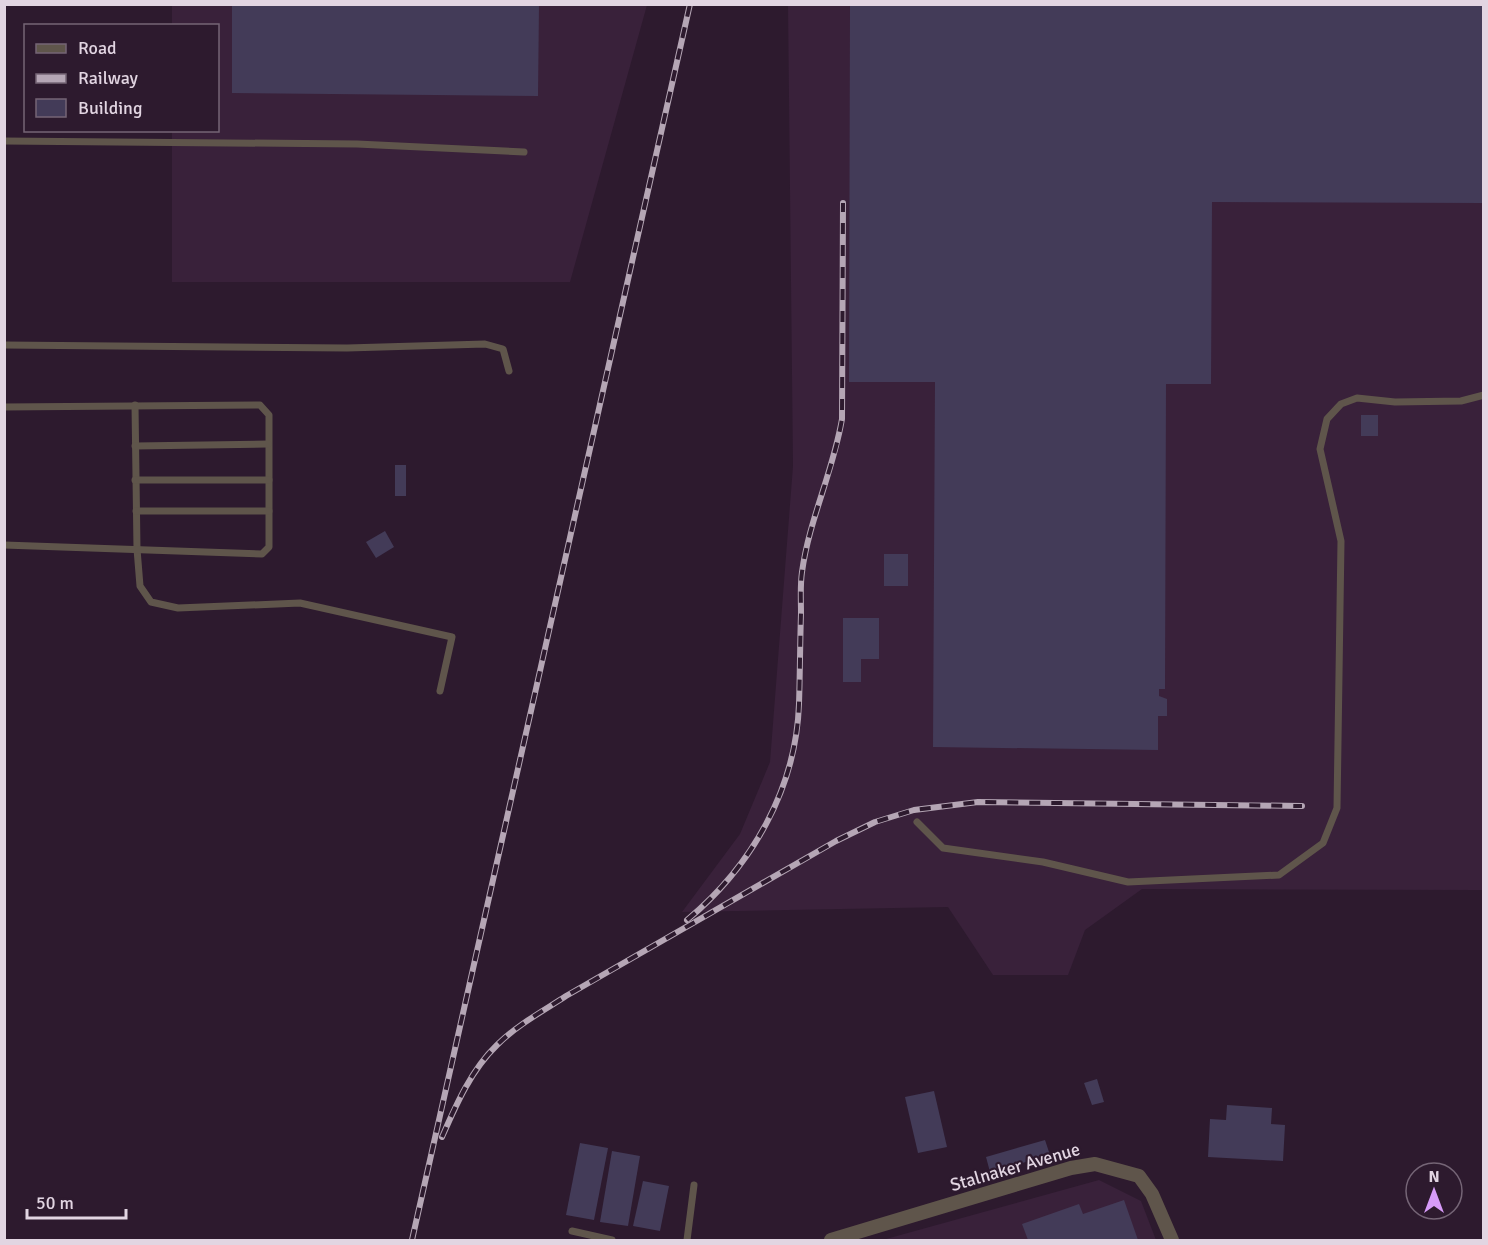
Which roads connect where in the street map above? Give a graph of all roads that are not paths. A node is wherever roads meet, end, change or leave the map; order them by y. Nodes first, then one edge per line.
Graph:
1 (4, 141) edge
2 (524, 152) dead end
3 (4, 345) edge
4 (509, 371) dead end
5 (1484, 395) edge
6 (135, 405) junction
7 (4, 407) edge
8 (268, 444) junction
9 (135, 446) junction
10 (135, 480) junction
11 (269, 480) junction
12 (136, 511) junction
13 (269, 511) junction
14 (4, 545) edge
15 (137, 549) junction
16 (440, 691) dead end
17 (917, 822) dead end
18 (694, 1185) dead end
19 (572, 1231) dead end
20 (612, 1240) edge
21 (687, 1240) edge
22 (831, 1240) edge
23 (1172, 1240) edge

1 - 2 lane
3 - 4 lane
5 - 17 lane
6 - 7 lane
6 - 8 lane
6 - 9 lane
8 - 9 lane
8 - 11 lane
9 - 10 lane
10 - 11 lane
10 - 12 lane
11 - 13 lane
12 - 13 lane
12 - 15 lane
13 - 15 lane
14 - 15 lane
15 - 16 lane
18 - 21 lane
19 - 20 lane
22 - 23 street, Stalnaker Avenue

